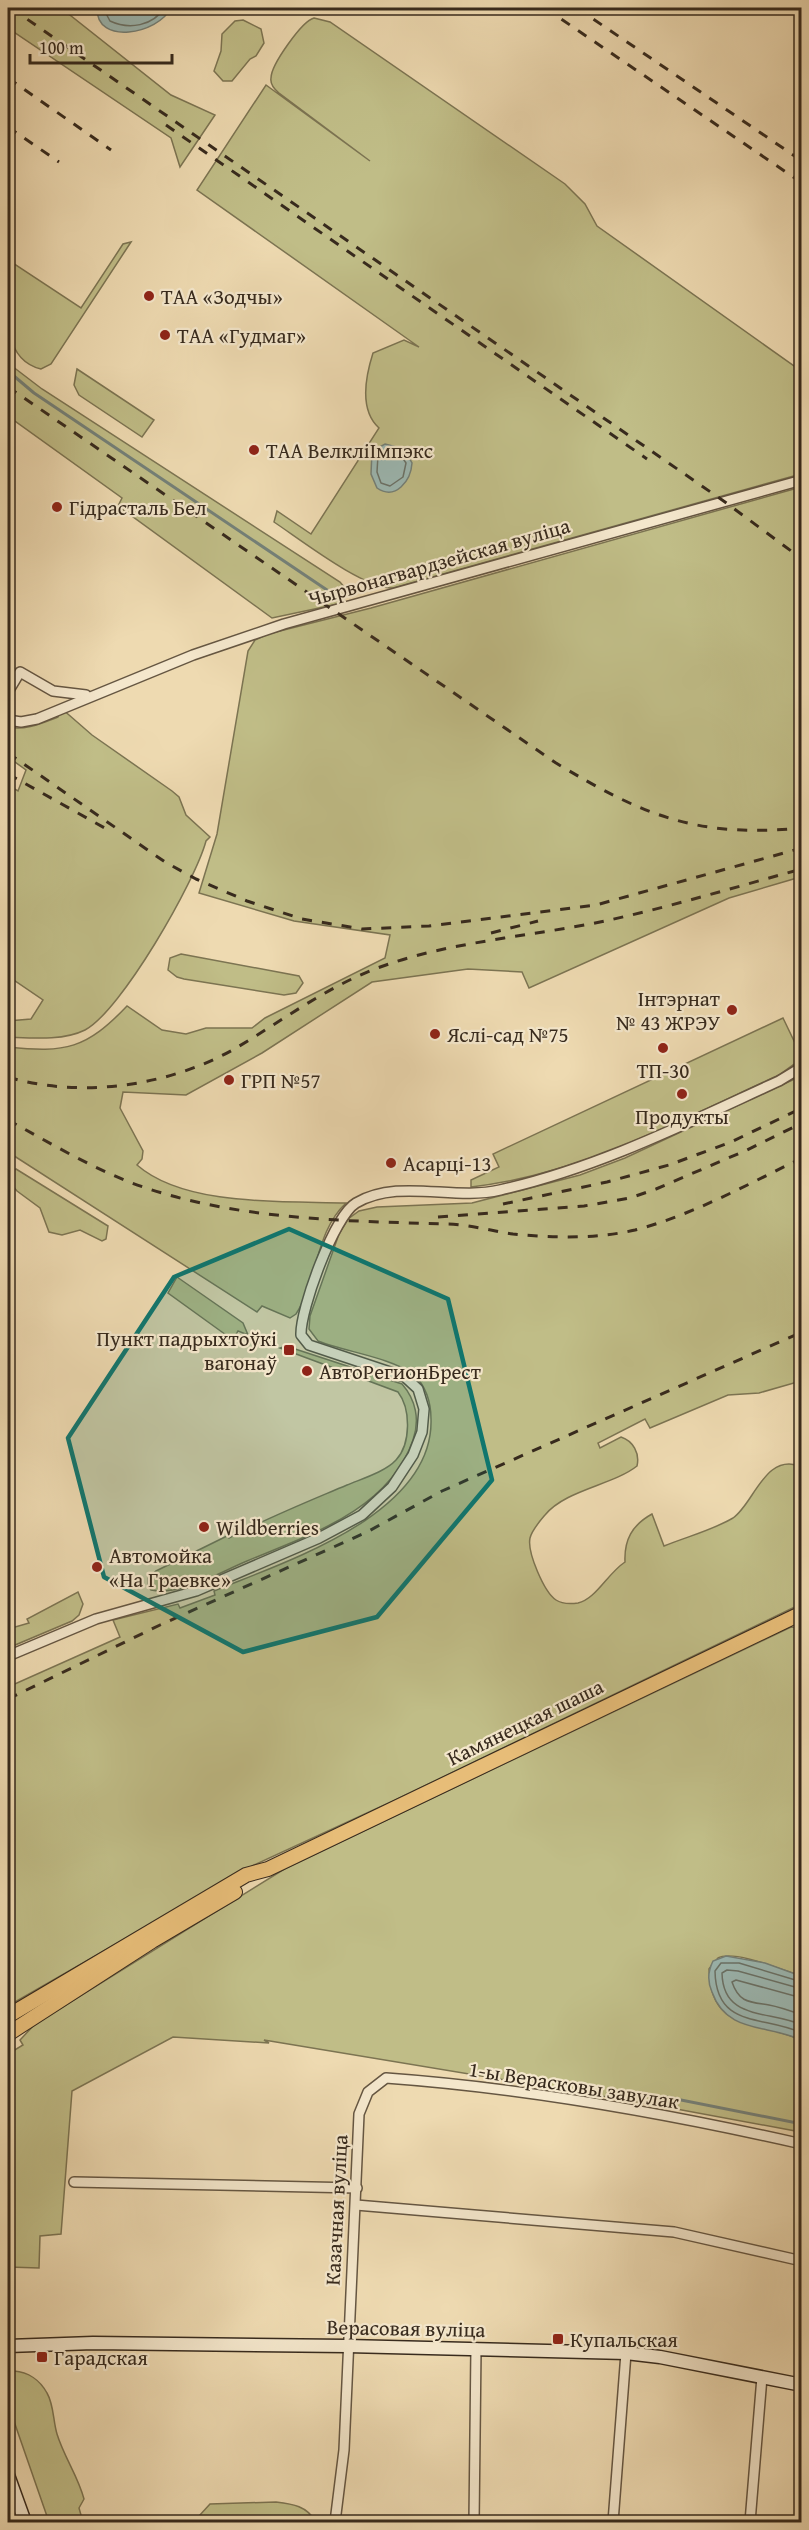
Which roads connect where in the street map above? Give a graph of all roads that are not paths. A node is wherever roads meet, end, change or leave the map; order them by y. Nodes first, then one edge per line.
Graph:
1 (801, 480) edge
2 (8, 692) edge
3 (92, 695) junction
4 (8, 720) edge
5 (801, 1067) edge
6 (801, 1613) edge
7 (8, 1656) edge
8 (268, 1869) junction
9 (8, 2016) edge
10 (8, 2034) edge
11 (359, 2114) joint
12 (801, 2144) edge
13 (74, 2182) dead end
14 (357, 2188) junction
15 (356, 2205) junction
16 (801, 2261) edge
17 (8, 2346) edge
18 (347, 2346) junction
19 (476, 2348) junction
20 (626, 2353) junction
21 (762, 2377) junction
22 (801, 2385) edge
23 (8, 2475) edge
24 (25, 2523) edge
25 (335, 2523) edge
26 (474, 2523) edge
27 (613, 2523) edge
28 (750, 2523) edge

1 - 3 street, Чырвонагвардзейская вуліца
2 - 3 street, Чырвонагвардзейская вуліца
3 - 4 street, Чырвонагвардзейская вуліца
5 - 7 street
6 - 8 main road, Камянецкая шаша
8 - 9 main road, Камянецкая шаша
8 - 10 main road, Камянецкая шаша
11 - 12 street, 1-ы Верасковы завулак
11 - 14 street, Казачная вуліца
13 - 14 street
14 - 15 street, Казачная вуліца
15 - 16 street
15 - 18 street, Казачная вуліца
17 - 18 street, Верасовая вуліца
18 - 19 street, Верасовая вуліца
18 - 25 street, Казачная вуліца
19 - 20 street, Верасовая вуліца
19 - 26 street
20 - 21 street, Верасовая вуліца
20 - 27 street
21 - 22 street, Верасовая вуліца
21 - 28 street
23 - 24 street

